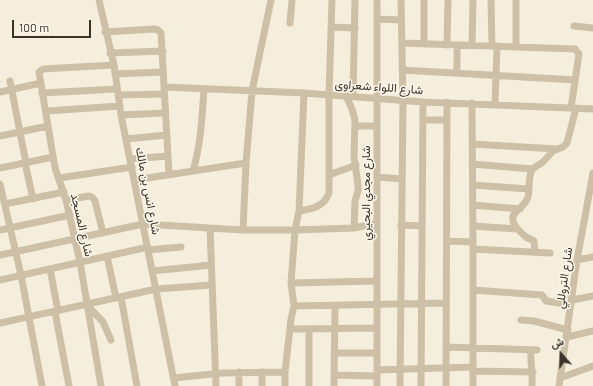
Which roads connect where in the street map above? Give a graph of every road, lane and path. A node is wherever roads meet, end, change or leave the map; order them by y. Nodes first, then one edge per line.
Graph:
1 (99, 0) edge
2 (271, 0) edge
3 (292, 0) edge
4 (332, 0) edge
5 (355, 0) edge
6 (377, 0) edge
7 (401, 0) edge
8 (424, 0) edge
9 (448, 0) edge
10 (473, 0) edge
11 (491, 0) edge
12 (516, 0) edge
13 (377, 19) junction
14 (402, 20) junction
15 (290, 23) dead end
16 (574, 26) dead end
17 (331, 27) junction
18 (355, 28) junction
19 (593, 28) edge
20 (105, 32) junction
21 (402, 43) junction
22 (424, 44) junction
23 (447, 45) junction
24 (457, 45) junction
25 (472, 46) junction
26 (494, 46) junction
27 (516, 47) junction
28 (163, 51) junction
29 (110, 52) junction
30 (114, 65) junction
31 (402, 70) junction
32 (163, 72) junction
33 (457, 73) junction
34 (115, 74) junction
35 (496, 75) junction
36 (575, 80) junction
37 (10, 81) dead end
38 (41, 83) junction
39 (204, 89) junction
40 (11, 90) junction
41 (164, 90) junction
42 (252, 91) junction
43 (0, 92) edge
44 (117, 92) junction
45 (42, 93) junction
46 (304, 93) junction
47 (330, 94) junction
48 (350, 96) junction
49 (377, 98) junction
50 (403, 100) junction
51 (423, 102) junction
52 (447, 102) junction
53 (472, 103) junction
54 (495, 104) junction
55 (120, 106) junction
56 (573, 108) junction
57 (593, 109) edge
58 (46, 111) junction
59 (165, 113) junction
60 (122, 115) junction
61 (423, 120) junction
62 (447, 120) junction
63 (48, 126) junction
64 (355, 126) junction
65 (377, 126) junction
66 (20, 132) junction
67 (167, 135) junction
68 (0, 136) edge
69 (126, 139) junction
70 (472, 144) junction
71 (556, 149) junction
72 (168, 156) junction
73 (53, 157) junction
74 (26, 163) junction
75 (131, 163) junction
76 (246, 163) junction
77 (472, 164) junction
78 (356, 165) junction
79 (0, 168) edge
80 (532, 169) junction
81 (193, 171) junction
82 (169, 174) junction
83 (328, 174) junction
84 (593, 175) edge
85 (377, 177) junction
86 (59, 178) junction
87 (402, 179) junction
88 (134, 180) junction
89 (0, 184) edge
90 (473, 185) junction
91 (528, 189) junction
92 (65, 196) junction
93 (32, 198) junction
94 (5, 204) junction
95 (473, 205) junction
96 (520, 209) junction
97 (299, 211) junction
98 (70, 215) junction
99 (377, 223) junction
100 (143, 224) junction
101 (402, 225) junction
102 (422, 226) junction
103 (473, 226) junction
104 (10, 228) junction
105 (210, 228) junction
106 (354, 228) junction
107 (518, 229) junction
108 (0, 230) edge
109 (243, 230) junction
110 (295, 230) junction
111 (103, 233) junction
112 (75, 239) junction
113 (447, 241) junction
114 (473, 246) junction
115 (181, 247) dead end
116 (148, 248) junction
117 (16, 252) junction
118 (535, 252) junction
119 (550, 253) dead end
120 (0, 255) edge
121 (107, 256) junction
122 (593, 257) edge
123 (577, 260) junction
124 (80, 262) junction
125 (211, 264) junction
126 (50, 269) junction
127 (152, 271) junction
128 (21, 275) junction
129 (0, 280) edge
130 (377, 281) junction
131 (291, 283) junction
132 (212, 285) junction
133 (156, 289) junction
134 (473, 290) junction
135 (593, 296) edge
136 (118, 298) junction
137 (572, 302) junction
138 (446, 303) junction
139 (378, 304) junction
140 (401, 304) junction
141 (422, 304) junction
142 (87, 305) junction
143 (335, 305) junction
144 (294, 306) junction
145 (57, 312) junction
146 (29, 317) junction
147 (521, 320) dead end
148 (0, 323) edge
149 (335, 328) junction
150 (378, 328) junction
151 (290, 329) junction
152 (309, 329) junction
153 (568, 330) junction
154 (593, 331) edge
155 (567, 337) junction
156 (111, 340) dead end
157 (446, 347) junction
158 (473, 348) junction
159 (334, 353) junction
160 (377, 353) junction
161 (593, 366) edge
162 (446, 368) junction
163 (400, 369) junction
164 (422, 369) junction
165 (473, 369) junction
166 (239, 372) junction
167 (262, 372) junction
168 (285, 372) junction
169 (533, 372) junction
170 (378, 373) junction
171 (216, 374) junction
172 (334, 375) junction
173 (174, 378) junction
174 (560, 378) junction
175 (42, 386) edge
176 (69, 386) edge
177 (101, 386) edge
178 (137, 386) edge
179 (175, 386) edge
180 (216, 386) edge
181 (239, 386) edge
182 (262, 386) edge
183 (285, 386) edge
184 (309, 386) edge
185 (334, 386) edge
186 (378, 386) edge
187 (400, 386) edge
188 (422, 386) edge
189 (446, 386) edge
190 (473, 386) edge
191 (532, 386) edge
192 (559, 386) edge

1 - 20 street, شارع انس بن مالك
2 - 42 street
3 - 15 street
4 - 17 street
5 - 18 street
6 - 13 street, شارع مجدي البحيري
7 - 14 street
8 - 22 street
9 - 23 street
10 - 25 street
11 - 26 street
12 - 27 street
13 - 14 street
13 - 49 street, شارع مجدي البحيري
14 - 21 street
16 - 19 street
17 - 18 street
17 - 47 street
18 - 48 street
20 - 28 street
20 - 29 street, شارع انس بن مالك
21 - 22 street
21 - 31 street
22 - 23 street
23 - 24 street
24 - 25 street
24 - 33 street
25 - 26 street
26 - 27 street
26 - 35 street
27 - 36 street
28 - 29 street
28 - 32 street
29 - 30 street, شارع انس بن مالك
30 - 34 street, شارع انس بن مالك
30 - 38 street, شارع المسجد
31 - 33 street
31 - 50 street
32 - 34 street
32 - 41 street
33 - 35 street
34 - 44 street, شارع انس بن مالك
35 - 36 street
35 - 54 street
36 - 56 street
37 - 40 street
38 - 40 street
38 - 45 street, شارع المسجد
39 - 41 street, شارع اللواء شعراوى
39 - 42 street, شارع اللواء شعراوى
39 - 81 street
40 - 43 street
40 - 66 street
41 - 44 street, شارع اللواء شعراوى
41 - 59 street
42 - 46 street, شارع اللواء شعراوى
42 - 76 street
44 - 45 street, شارع اللواء شعراوى
44 - 55 street, شارع انس بن مالك
45 - 58 street, شارع المسجد
46 - 47 street, شارع اللواء شعراوى
46 - 97 street
47 - 48 street, شارع اللواء شعراوى
47 - 83 street
48 - 49 street, شارع اللواء شعراوى
48 - 64 street
49 - 50 street, شارع اللواء شعراوى
49 - 65 street, شارع مجدي البحيري
50 - 51 street, شارع اللواء شعراوى
50 - 87 street
51 - 52 street, شارع اللواء شعراوى
51 - 61 street
52 - 53 street, شارع اللواء شعراوى
52 - 62 street
53 - 54 street, شارع اللواء شعراوى
53 - 70 street
54 - 56 street, شارع اللواء شعراوى
55 - 58 street
55 - 60 street, شارع انس بن مالك
56 - 57 street, شارع اللواء شعراوى
56 - 71 street
58 - 63 street, شارع المسجد
59 - 60 street
59 - 67 street
60 - 69 street, شارع انس بن مالك
61 - 62 street
61 - 102 street
62 - 113 street
63 - 66 street
63 - 73 street, شارع المسجد
64 - 65 street
64 - 78 street
65 - 85 street, شارع مجدي البحيري
66 - 68 street
66 - 74 street
67 - 69 street
67 - 72 street
69 - 75 street, شارع انس بن مالك
70 - 71 street
70 - 77 street
71 - 80 street
72 - 75 street
72 - 82 street
73 - 74 street
73 - 86 street, شارع المسجد
74 - 79 street
74 - 93 street
75 - 86 street
75 - 88 street, شارع انس بن مالك
76 - 81 street
76 - 109 street
77 - 80 street
77 - 90 street
78 - 83 street
78 - 106 street
80 - 91 street
81 - 82 street
82 - 88 street
83 - 97 street
84 - 123 street, شارع التروللي
85 - 87 street
85 - 99 street, شارع مجدي البحيري
86 - 92 street, شارع المسجد
87 - 101 street
88 - 100 street, شارع انس بن مالك
89 - 94 street
90 - 91 street
90 - 95 street
91 - 96 street
92 - 93 street
92 - 98 street, شارع المسجد
92 - 111 street
93 - 94 street
94 - 104 street
95 - 96 street
95 - 103 street
96 - 107 street
97 - 110 street
98 - 104 street
98 - 112 street, شارع المسجد
99 - 106 street
99 - 130 street, شارع مجدي البحيري
100 - 105 street
100 - 111 street
100 - 116 street, شارع انس بن مالك
101 - 102 street
101 - 140 street
102 - 141 street
103 - 107 street
103 - 114 street
104 - 108 street
104 - 117 street
105 - 109 street
105 - 125 street
106 - 110 street
107 - 118 street
109 - 110 street
110 - 131 street
111 - 112 street
112 - 117 street
112 - 124 street, شارع المسجد
113 - 114 street
113 - 138 street
114 - 118 street
114 - 134 street
115 - 116 street
116 - 121 street
116 - 127 street, شارع انس بن مالك
117 - 120 street
117 - 128 street
118 - 119 street
121 - 124 street
121 - 136 street
122 - 123 street
123 - 137 street, شارع التروللي
124 - 126 street
124 - 142 street, شارع المسجد
125 - 127 street
125 - 132 street
126 - 128 street
126 - 145 street
127 - 133 street, شارع انس بن مالك
128 - 129 street
128 - 146 street
130 - 131 street
130 - 139 street, شارع مجدي البحيري
131 - 144 street
132 - 133 street
132 - 171 street
133 - 136 street
133 - 173 street, شارع انس بن مالك
134 - 137 street
134 - 158 street
135 - 137 street
136 - 142 street
136 - 178 street
137 - 153 street, شارع التروللي
138 - 141 street
138 - 157 street
139 - 140 street
139 - 143 street
139 - 150 street, شارع مجدي البحيري
140 - 141 street
140 - 163 street
141 - 164 street
142 - 145 street
142 - 156 street
142 - 177 street, شارع المسجد
143 - 144 street
143 - 149 street
144 - 151 street
145 - 146 street
145 - 176 street
146 - 148 street
146 - 175 street
147 - 153 street
149 - 150 street
149 - 152 street
149 - 159 street
150 - 160 street, شارع مجدي البحيري
151 - 152 street
151 - 168 street
152 - 184 street
153 - 155 street, شارع التروللي
154 - 155 street
155 - 174 street, شارع التروللي
157 - 158 street
157 - 162 street
158 - 165 street
158 - 169 street
159 - 160 street
159 - 172 street
160 - 170 street, شارع مجدي البحيري
161 - 174 street
162 - 164 street
162 - 165 street
162 - 189 street
163 - 164 street
163 - 170 street
163 - 187 street
164 - 188 street
165 - 169 street
165 - 190 street
166 - 167 street
166 - 171 street
166 - 181 street
167 - 168 street
167 - 182 street
168 - 183 street
169 - 191 street
170 - 172 street
170 - 186 street, شارع مجدي البحيري
171 - 173 street
171 - 180 street
172 - 185 street
173 - 179 street, شارع انس بن مالك
174 - 192 street, شارع التروللي

